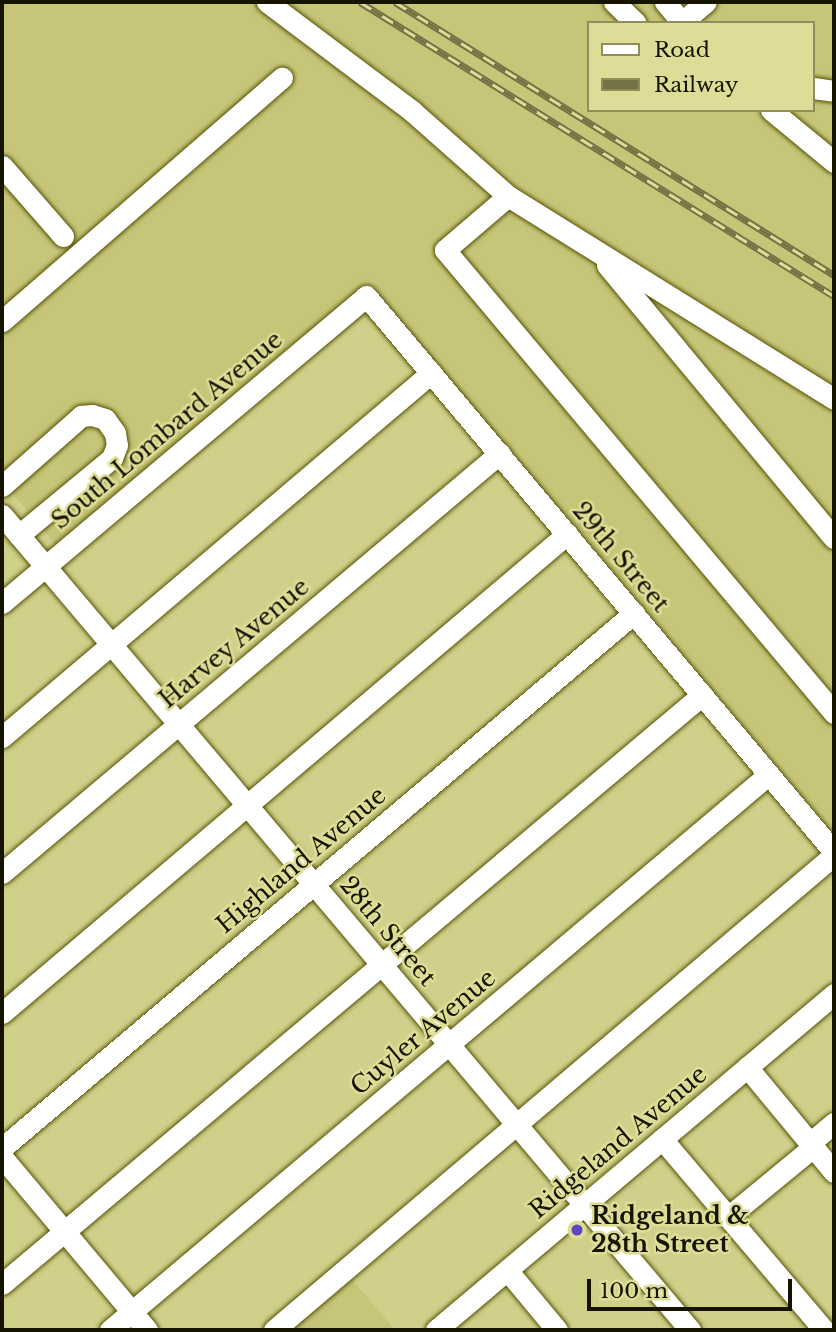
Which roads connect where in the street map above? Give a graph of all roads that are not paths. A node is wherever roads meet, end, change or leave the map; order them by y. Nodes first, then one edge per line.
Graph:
1 (267, 2) edge
2 (614, 2) edge
3 (665, 2) edge
4 (706, 2) edge
5 (634, 21) edge
6 (681, 21) edge
7 (683, 21) edge
8 (282, 78) dead end
9 (815, 88) edge
10 (834, 91) edge
11 (773, 112) edge
12 (834, 162) edge
13 (2, 166) edge
14 (508, 196) junction
15 (63, 236) dead end
16 (596, 250) junction
17 (366, 296) joint
18 (2, 321) edge
19 (431, 373) junction
20 (834, 399) edge
21 (500, 453) junction
22 (2, 486) edge
23 (2, 515) edge
24 (567, 534) junction
25 (19, 535) junction
26 (834, 538) edge
27 (45, 567) junction
28 (2, 603) edge
29 (634, 613) junction
30 (111, 645) junction
31 (702, 695) junction
32 (834, 713) edge
33 (178, 724) junction
34 (2, 737) edge
35 (769, 774) junction
36 (247, 805) junction
37 (834, 854) edge
38 (2, 873) edge
39 (313, 884) junction
40 (382, 965) junction
41 (834, 994) edge
42 (2, 1013) edge
43 (449, 1045) junction
44 (747, 1068) junction
45 (834, 1123) edge
46 (517, 1125) junction
47 (662, 1139) junction
48 (812, 1145) junction
49 (2, 1147) edge
50 (2, 1157) edge
51 (834, 1172) edge
52 (584, 1205) junction
53 (728, 1217) junction
54 (65, 1231) junction
55 (507, 1270) junction
56 (2, 1284) edge
57 (132, 1312) junction
58 (110, 1330) edge
59 (147, 1330) edge
60 (274, 1330) edge
61 (436, 1330) edge
62 (557, 1330) edge
63 (690, 1330) edge
64 (824, 1330) edge

1 - 14 street
2 - 5 street
3 - 6 street
4 - 7 street
8 - 18 street
9 - 10 street
11 - 12 street
13 - 15 street
14 - 16 street
14 - 32 street
16 - 20 street
16 - 26 street
17 - 19 street, 29th Street
17 - 27 street, South Lombard Avenue
19 - 21 street, 29th Street
19 - 30 street
21 - 24 street, 29th Street
21 - 33 street, Harvey Avenue
22 - 25 street
23 - 25 street, 28th Street
24 - 29 street, 29th Street
24 - 36 street
25 - 27 street, 28th Street
27 - 28 street, South Lombard Avenue
27 - 30 street, 28th Street
29 - 31 street, 29th Street
29 - 39 street, Highland Avenue
30 - 33 street, 28th Street
30 - 34 street
31 - 35 street, 29th Street
31 - 40 street
33 - 36 street, 28th Street
33 - 38 street, Harvey Avenue
35 - 37 street, 29th Street
35 - 43 street, Cuyler Avenue
36 - 39 street, 28th Street
36 - 42 street
37 - 46 street
39 - 40 street, 28th Street
39 - 49 street, Highland Avenue
40 - 43 street, 28th Street
40 - 54 street
41 - 44 street, Ridgeland Avenue
43 - 46 street, 28th Street
43 - 57 street, Cuyler Avenue
44 - 47 street, Ridgeland Avenue
44 - 48 street
45 - 48 street
46 - 52 street, 28th Street
46 - 60 street
47 - 52 street, Ridgeland Avenue
47 - 53 street
48 - 51 street
48 - 53 street
50 - 54 street
52 - 55 street, Ridgeland Avenue
52 - 63 street, 28th Street
53 - 64 street
54 - 56 street
54 - 57 street
55 - 61 street, Ridgeland Avenue
55 - 62 street
57 - 58 street, Cuyler Avenue
57 - 59 street

